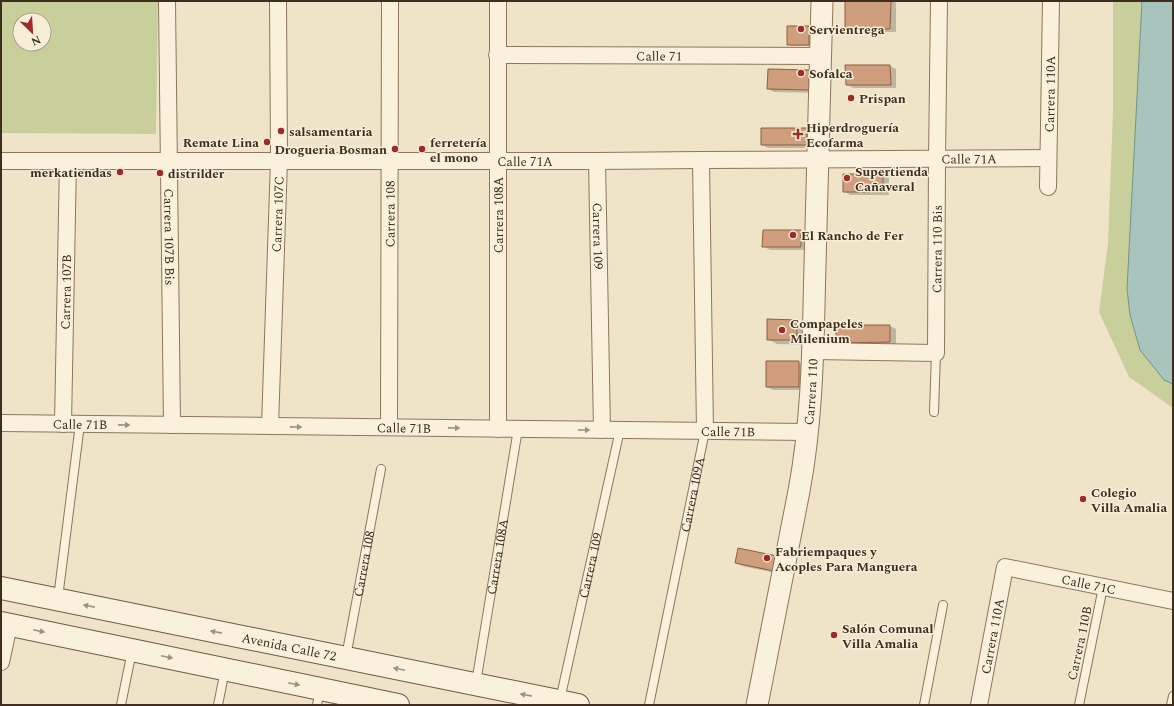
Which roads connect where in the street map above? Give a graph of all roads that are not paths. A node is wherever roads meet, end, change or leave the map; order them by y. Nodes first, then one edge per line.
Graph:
1 (167, 1) edge
2 (278, 1) edge
3 (390, 1) edge
4 (498, 1) edge
5 (822, 1) edge
6 (939, 1) edge
7 (1051, 1) edge
8 (497, 55) junction
9 (820, 56) junction
10 (1048, 158) junction
11 (817, 159) junction
12 (937, 159) junction
13 (278, 160) junction
14 (389, 160) junction
15 (498, 160) junction
16 (701, 160) junction
17 (1, 161) edge
18 (68, 161) junction
19 (169, 161) junction
20 (597, 161) junction
21 (1048, 187) dead end
22 (813, 351) junction
23 (936, 353) junction
24 (934, 412) dead end
25 (1, 423) edge
26 (63, 424) junction
27 (80, 424) junction
28 (172, 425) junction
29 (270, 426) junction
30 (389, 428) junction
31 (498, 429) junction
32 (518, 429) junction
33 (602, 430) junction
34 (620, 430) junction
35 (705, 431) junction
36 (808, 432) junction
37 (381, 469) dead end
38 (1005, 567) joint
39 (1103, 587) junction
40 (1, 588) edge
41 (57, 600) junction
42 (1173, 601) edge
43 (943, 604) dead end
44 (5, 624) edge
45 (132, 650) junction
46 (346, 658) junction
47 (1, 662) edge
48 (225, 670) junction
49 (476, 684) junction
50 (1173, 696) edge
51 (319, 697) edge
52 (569, 703) edge
53 (121, 705) edge
54 (218, 705) edge
55 (398, 705) edge
56 (649, 705) edge
57 (756, 705) edge
58 (924, 705) edge
59 (978, 705) edge
60 (1079, 705) edge
61 (1171, 705) edge

1 - 19 street, Carrera 107B Bis
2 - 13 street, Carrera 107C
3 - 14 street, Carrera 108
4 - 8 street, Carrera 108A
5 - 9 street, Carrera 110
6 - 12 street, Carrera 110 Bis
7 - 10 street, Carrera 110A
8 - 9 street, Calle 71
8 - 15 street, Carrera 108A
9 - 11 street, Carrera 110
10 - 12 street, Calle 71A
10 - 21 street, Carrera 110A
11 - 12 street, Calle 71A
11 - 16 street, Calle 71A
11 - 22 street, Carrera 110
12 - 23 street, Carrera 110 Bis
13 - 14 street, Calle 71A
13 - 19 street, Calle 71A
13 - 29 street, Carrera 107C
14 - 15 street, Calle 71A
14 - 30 street, Carrera 108
15 - 20 street, Calle 71A
15 - 31 street, Carrera 108A
16 - 20 street, Calle 71A
16 - 35 street, Carrera 109A
17 - 18 street, Calle 71A
18 - 19 street, Calle 71A
18 - 26 street, Carrera 107B
19 - 28 street, Carrera 107B Bis
20 - 33 street, Carrera 109
22 - 23 street
22 - 36 street, Carrera 110
23 - 24 lane
25 - 26 street, Calle 71B
26 - 27 street, Calle 71B
27 -> 28 street, Calle 71B
27 - 41 lane
28 - 29 street, Calle 71B
29 -> 30 street, Calle 71B
30 -> 31 street, Calle 71B
31 - 32 street, Calle 71B
32 -> 33 street, Calle 71B
32 - 49 lane, Carrera 108A
33 - 34 street, Calle 71B
34 - 35 street, Calle 71B
34 - 52 lane, Carrera 109
35 - 36 street, Calle 71B
35 - 56 lane, Carrera 109A
36 - 57 street, Carrera 110
37 - 46 lane, Carrera 108
38 - 39 street, Calle 71C
38 - 59 street, Carrera 110A
39 - 42 street, Calle 71C
39 - 60 lane, Carrera 110B
40 - 41 main road, Avenida Calle 72
46 -> 41 main road, Avenida Calle 72
43 - 58 lane
44 -> 45 main road
44 - 47 street
45 -> 48 main road
45 - 53 lane
49 -> 46 main road, Avenida Calle 72
48 -> 51 main road
48 - 54 lane
52 -> 49 main road, Avenida Calle 72
50 - 61 lane
51 - 55 main road

